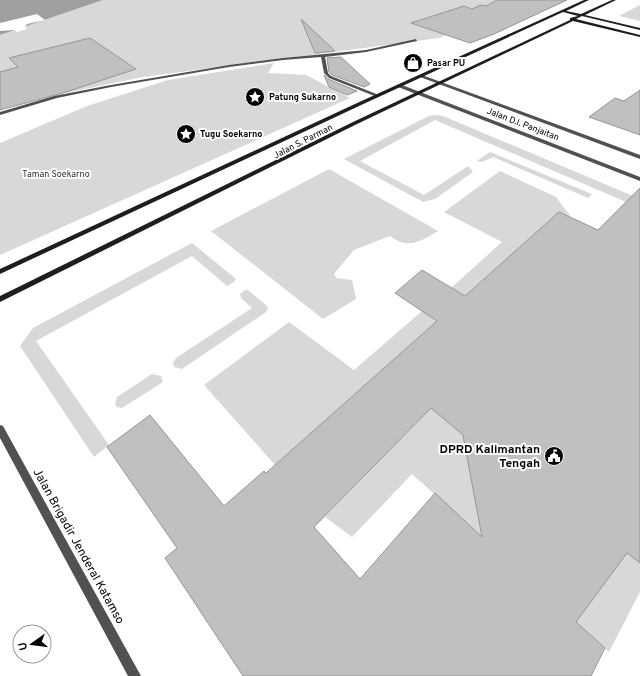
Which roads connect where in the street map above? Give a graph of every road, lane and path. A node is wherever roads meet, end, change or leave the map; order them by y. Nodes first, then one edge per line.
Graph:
1 (587, 0) edge
2 (614, 0) edge
3 (563, 11) junction
4 (554, 15) junction
5 (582, 15) junction
6 (560, 17) dead end
7 (566, 18) dead end
8 (573, 20) junction
9 (640, 29) edge
10 (640, 36) edge
11 (416, 40) dead end
12 (322, 56) junction
13 (421, 76) junction
14 (442, 83) junction
15 (400, 86) junction
16 (420, 93) junction
17 (377, 96) junction
18 (0, 114) edge
19 (640, 157) edge
20 (640, 179) edge
21 (0, 272) edge
22 (0, 299) edge
23 (0, 429) edge
24 (135, 676) edge

1 - 3 main road, Jalan S. Parman
2 - 5 main road, Jalan S. Parman
3 - 4 main road, Jalan S. Parman
3 - 5 main road
4 - 6 main road
4 - 13 main road, Jalan S. Parman
5 - 8 main road, Jalan S. Parman
5 - 9 main road
7 - 8 main road
8 - 10 main road
8 - 14 main road, Jalan S. Parman
11 - 12 street
12 - 17 street
12 - 18 street
13 - 14 street, Jalan D.I. Panjaitan
13 - 15 main road, Jalan S. Parman
14 - 16 main road, Jalan S. Parman
14 - 19 street, Jalan D.I. Panjaitan
15 - 16 street, Jalan D.I. Panjaitan
15 - 17 main road, Jalan S. Parman
16 - 20 street, Jalan D.I. Panjaitan
16 - 22 main road, Jalan S. Parman
17 - 21 main road, Jalan S. Parman
23 - 24 street, Jalan Brigadir Jenderal Katamso

